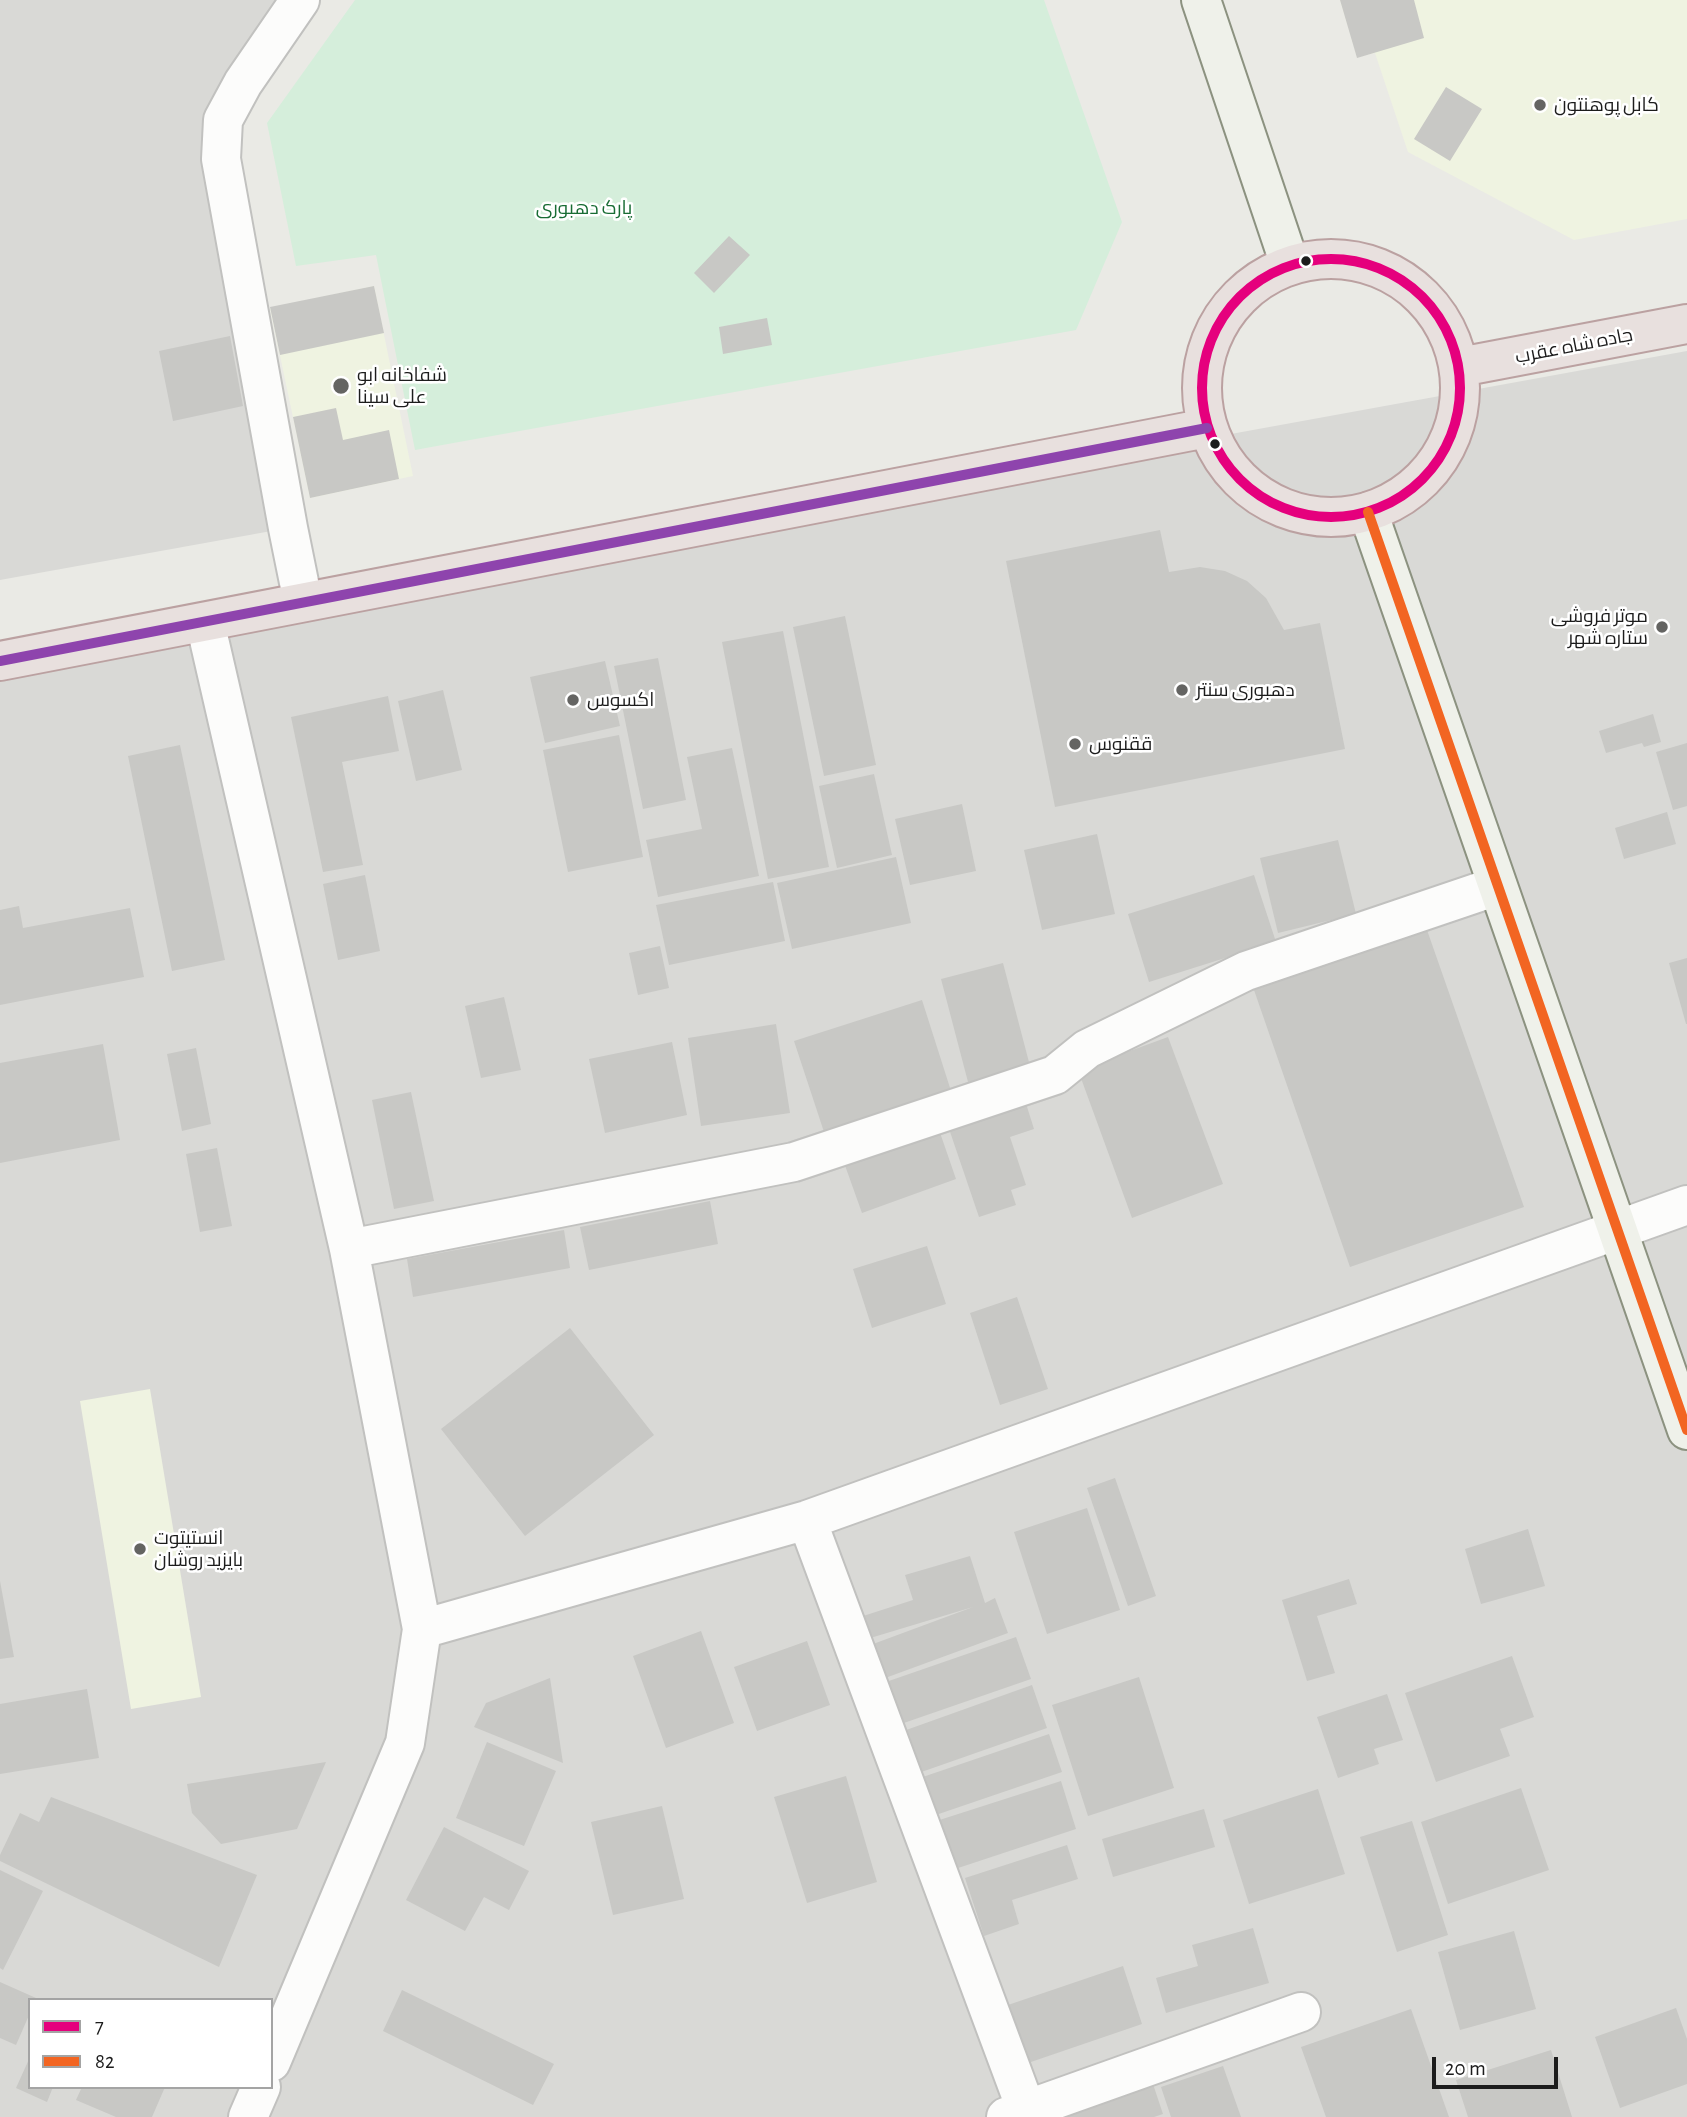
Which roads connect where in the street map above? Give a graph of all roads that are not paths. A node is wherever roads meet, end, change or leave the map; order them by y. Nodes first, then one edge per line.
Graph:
1 (300, 0) edge
2 (1201, 0) edge
3 (1290, 265) junction
4 (1687, 324) edge
5 (1460, 367) junction
6 (1207, 428) junction
7 (1368, 512) junction
8 (303, 602) junction
9 (205, 622) junction
10 (0, 661) edge
11 (1497, 886) junction
12 (1687, 1205) edge
13 (1616, 1231) junction
14 (349, 1249) junction
15 (1687, 1430) edge
16 (807, 1521) junction
17 (422, 1629) junction
18 (1301, 2012) dead end
19 (273, 2057) edge
20 (260, 2089) edge
21 (1021, 2114) edge
22 (248, 2117) edge

1 - 8 street
2 - 3 main road
3 - 5 highway
3 - 6 highway
4 - 5 highway, جاده شاه عقرب
5 - 7 highway
6 - 7 highway
6 - 8 highway
7 - 11 main road
8 - 9 highway
9 - 10 highway
9 - 14 street
11 - 13 main road
11 - 14 street
12 - 13 street
13 - 15 main road
13 - 16 street
14 - 17 street
16 - 17 street
16 - 21 street
17 - 19 street
18 - 21 street
20 - 22 street

